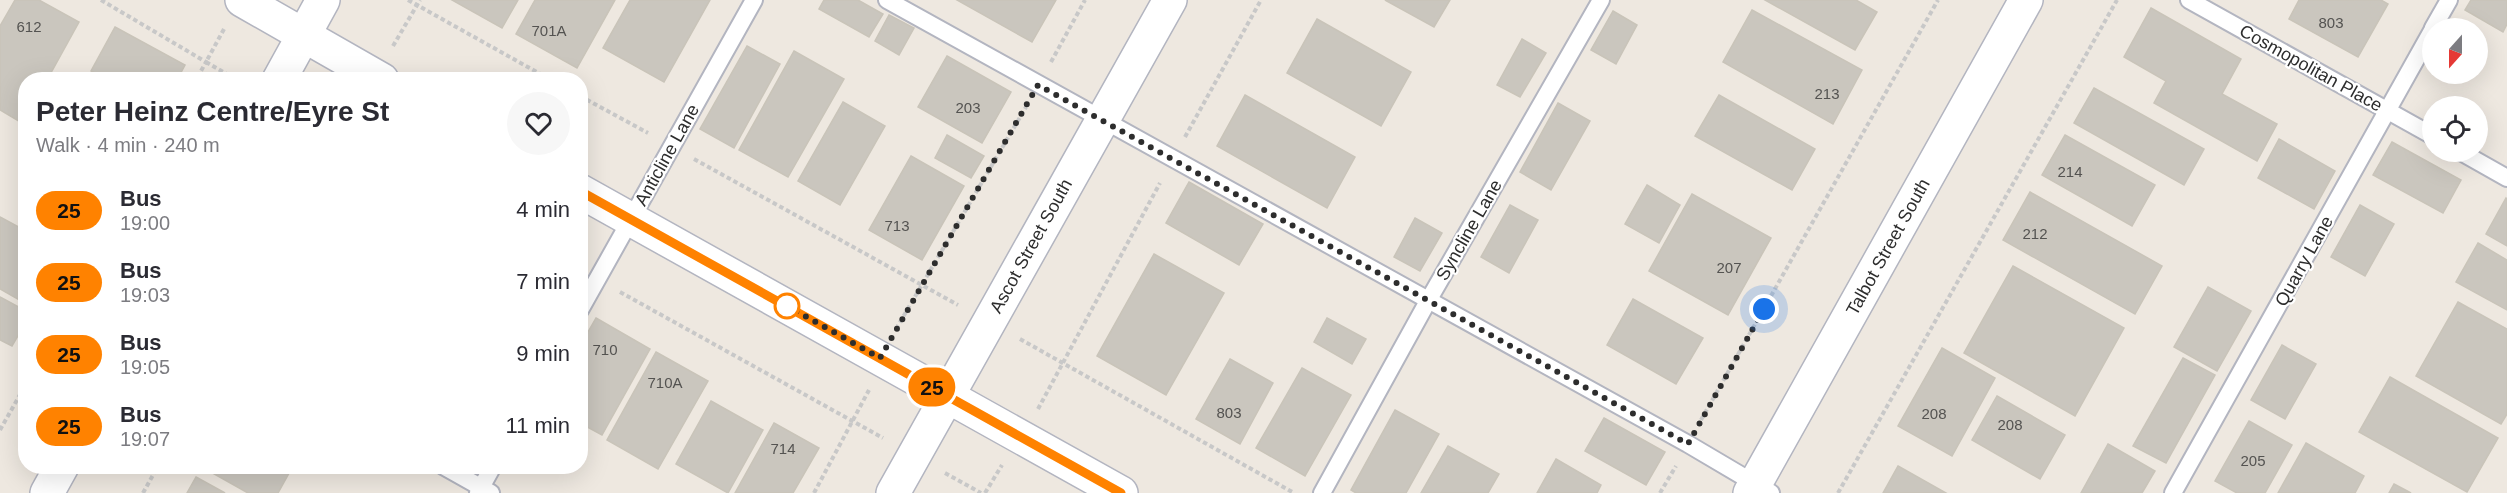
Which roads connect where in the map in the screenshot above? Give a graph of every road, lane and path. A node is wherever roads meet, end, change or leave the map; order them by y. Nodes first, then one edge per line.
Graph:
1 (101, 0) edge
2 (323, 0) edge
3 (408, 0) edge
4 (420, 0) edge
5 (754, 0) edge
6 (887, 0) edge
7 (1085, 0) edge
8 (1170, 0) edge
9 (1261, 0) edge
10 (1601, 0) edge
11 (1938, 0) edge
12 (2026, 0) edge
13 (2118, 0) edge
14 (2189, 0) edge
15 (2449, 0) edge
16 (417, 5) junction
17 (236, 10) edge
18 (2439, 18) edge
19 (303, 36) junction
20 (2422, 49) edge
21 (206, 62) junction
22 (200, 72) edge
23 (223, 72) edge
24 (283, 72) edge
25 (368, 72) edge
26 (382, 72) edge
27 (537, 72) edge
28 (1038, 85) junction
29 (588, 100) edge
30 (2388, 110) junction
31 (1102, 121) junction
32 (2422, 130) edge
33 (672, 147) junction
34 (1173, 159) junction
35 (2479, 162) edge
36 (2507, 178) edge
37 (588, 195) edge
38 (632, 220) junction
39 (598, 279) junction
40 (922, 285) junction
41 (588, 296) edge
42 (1428, 301) junction
43 (988, 323) junction
44 (880, 358) junction
45 (1063, 363) junction
46 (947, 396) junction
47 (18, 398) edge
48 (853, 421) junction
49 (0, 430) edge
50 (1019, 436) junction
51 (889, 442) dead end
52 (1688, 444) junction
53 (58, 474) edge
54 (154, 474) edge
55 (456, 474) edge
56 (490, 474) edge
57 (1759, 490) edge
58 (484, 491) edge
59 (47, 493) edge
60 (143, 493) edge
61 (814, 493) edge
62 (893, 493) edge
63 (985, 493) edge
64 (1121, 493) edge
65 (1293, 493) edge
66 (1322, 493) edge
67 (1660, 493) edge
68 (1838, 493) edge
69 (2173, 493) edge

1 - 21 path
2 - 19 street
3 - 16 path
4 - 16 path
5 - 33 lane, Anticline Lane
6 - 28 lane
7 - 28 path
8 - 31 street, Ascot Street South
9 - 34 path
10 - 42 lane, Syncline Lane
11 - 52 path
12 - 57 street, Talbot Street South
13 - 68 path
14 - 30 lane, Cosmopolitan Place
15 - 18 lane, Quarry Lane
16 - 26 path
16 - 27 path
17 - 19 street
17 - 21 path
19 - 24 street
19 - 25 street
20 - 30 lane, Quarry Lane
21 - 22 path
21 - 23 path
28 - 31 lane
28 - 40 path
29 - 33 path
30 - 32 lane, Cosmopolitan Place
30 - 69 lane, Quarry Lane
31 - 34 lane
31 - 43 street, Ascot Street South
33 - 38 lane, Anticline Lane
33 - 40 path
34 - 42 lane
34 - 45 path
35 - 36 lane
37 - 38 street
38 - 39 lane, Anticline Lane
38 - 44 street
39 - 41 lane, Anticline Lane
39 - 48 path
40 - 43 path
40 - 44 path
42 - 52 lane
42 - 66 lane, Syncline Lane
43 - 45 path
43 - 46 street, Ascot Street South
44 - 46 street
44 - 48 path
45 - 50 path
45 - 65 path
46 - 50 street
46 - 62 street, Ascot Street South
47 - 49 path
48 - 51 path
48 - 61 path
50 - 63 path
50 - 64 street
52 - 57 lane
52 - 67 path
53 - 59 street
54 - 60 path
55 - 58 lane
56 - 58 lane

